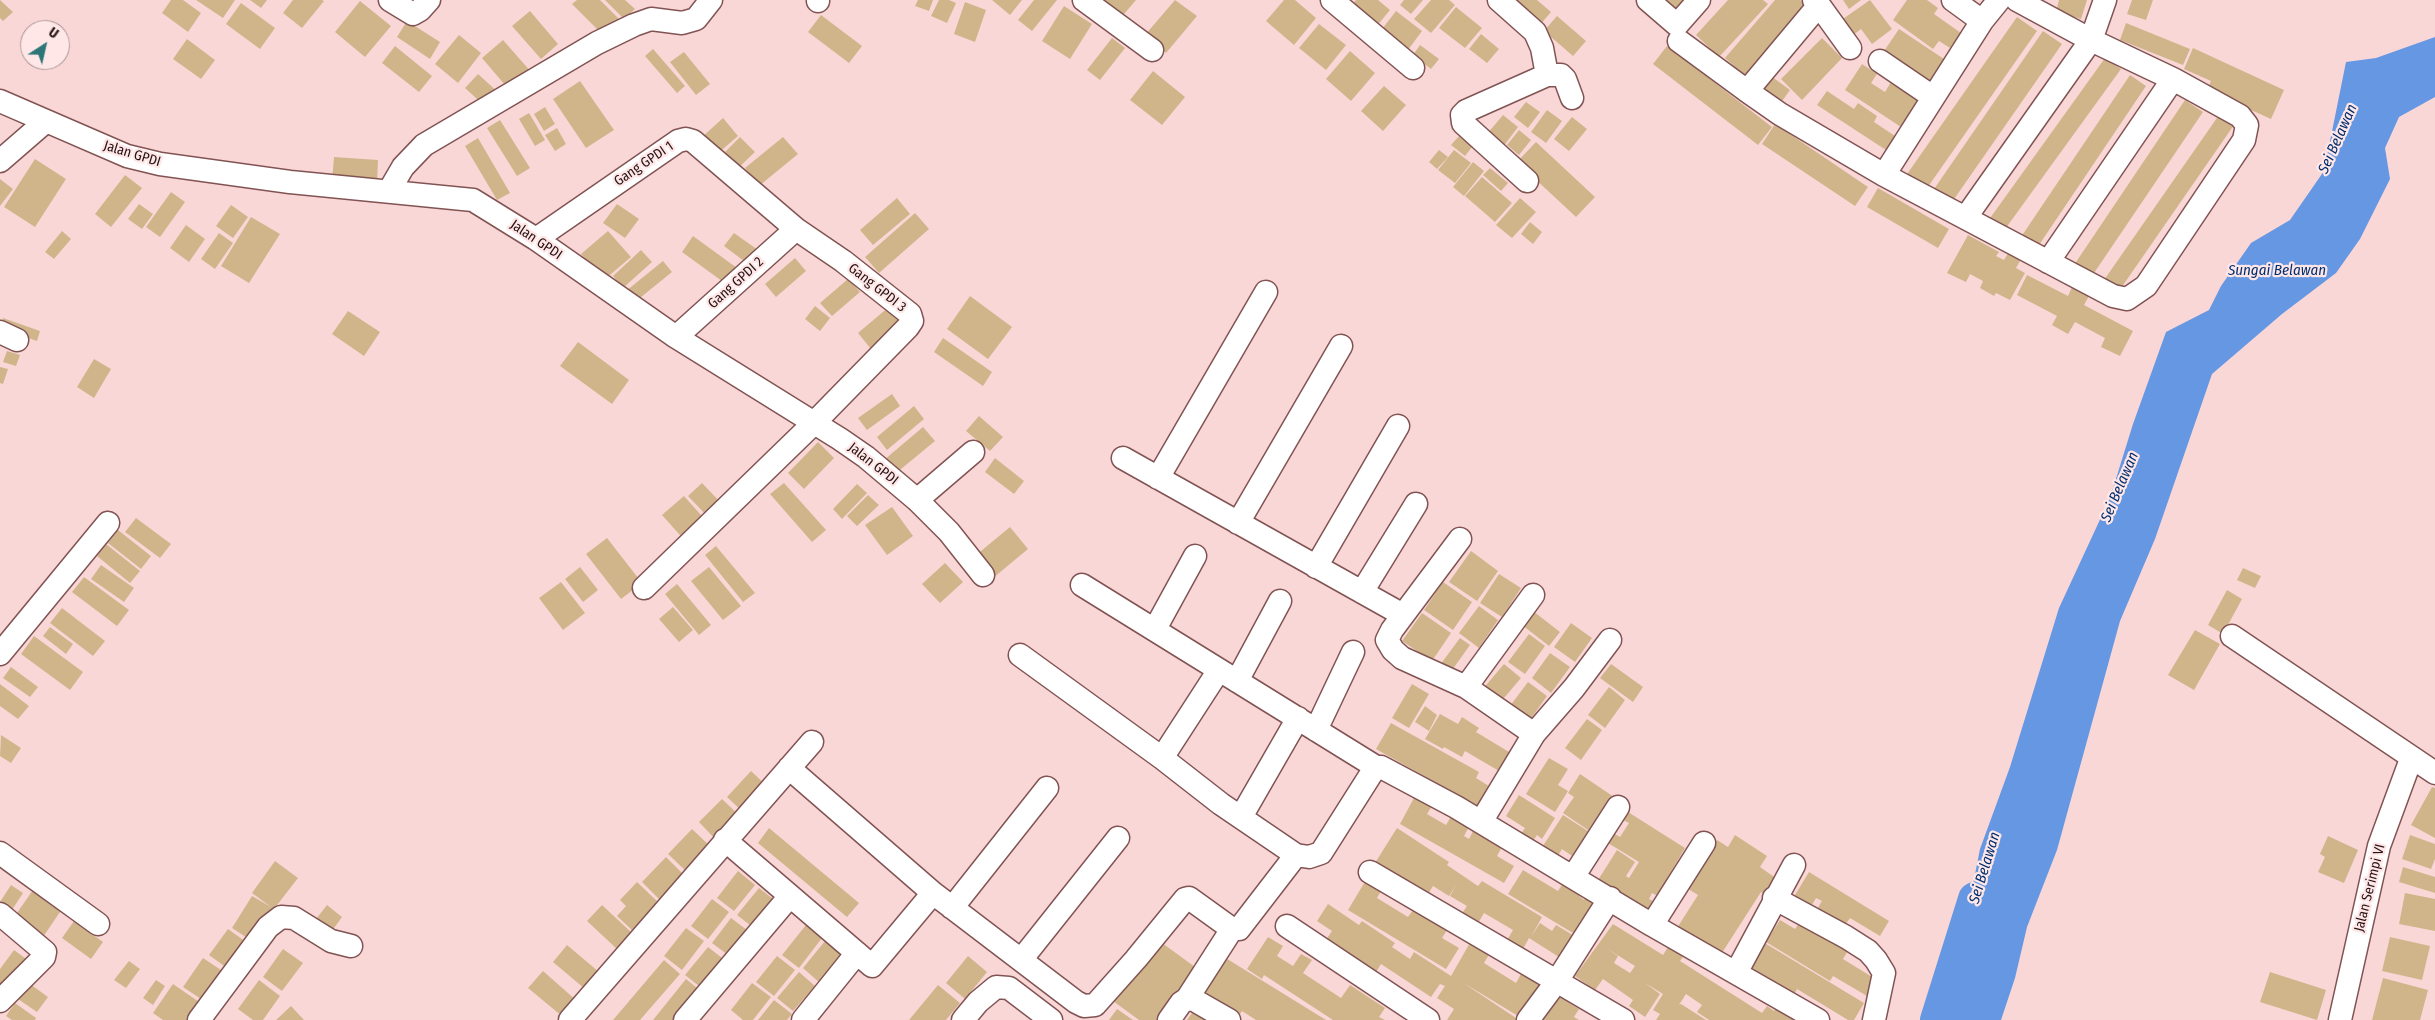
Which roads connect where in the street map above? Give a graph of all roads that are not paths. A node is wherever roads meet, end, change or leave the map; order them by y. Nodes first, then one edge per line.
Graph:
1 (390, 0) edge
2 (429, 0) edge
3 (711, 0) edge
4 (1084, 0) edge
5 (1332, 0) edge
6 (1499, 0) edge
7 (1648, 0) edge
8 (1699, 0) edge
9 (1953, 0) edge
10 (1999, 0) edge
11 (2017, 0) edge
12 (2105, 0) edge
13 (1816, 2) edge
14 (1982, 21) junction
15 (2090, 40) junction
16 (1679, 41) dead end
17 (1850, 48) dead end
18 (1152, 50) dead end
19 (1880, 62) dead end
20 (1545, 63) junction
21 (1412, 68) dead end
22 (2173, 79) junction
23 (1747, 92) junction
24 (1933, 97) junction
25 (1572, 98) dead end
26 (0, 101) edge
27 (45, 122) junction
28 (0, 160) edge
29 (1884, 175) junction
30 (1527, 181) dead end
31 (388, 191) junction
32 (1966, 217) junction
33 (796, 229) junction
34 (536, 238) junction
35 (2048, 262) junction
36 (1266, 292) dead end
37 (676, 336) junction
38 (1341, 346) dead end
39 (814, 423) junction
40 (1398, 426) dead end
41 (973, 452) dead end
42 (1123, 458) dead end
43 (1158, 478) junction
44 (917, 500) junction
45 (1416, 504) dead end
46 (108, 523) dead end
47 (1238, 523) junction
48 (1460, 540) dead end
49 (1195, 556) dead end
50 (1316, 566) junction
51 (983, 575) dead end
52 (1082, 585) dead end
53 (644, 588) dead end
54 (1362, 592) junction
55 (1533, 595) dead end
56 (1280, 601) dead end
57 (1403, 615) junction
58 (1155, 629) junction
59 (2232, 636) dead end
60 (1610, 640) dead end
61 (1352, 652) dead end
62 (0, 654) edge
63 (1020, 655) dead end
64 (1228, 675) junction
65 (1466, 687) junction
66 (1298, 718) junction
67 (1316, 730) junction
68 (1534, 734) junction
69 (812, 742) dead end
70 (1162, 758) junction
71 (2411, 759) junction
72 (1376, 767) junction
73 (789, 768) junction
74 (2435, 773) edge
75 (1047, 788) dead end
76 (1618, 807) dead end
77 (1241, 818) junction
78 (1481, 822) junction
79 (1118, 838) dead end
80 (725, 840) junction
81 (1704, 844) dead end
82 (0, 852) edge
83 (1296, 856) junction
84 (1794, 865) dead end
85 (1370, 872) dead end
86 (1573, 877) junction
87 (933, 893) junction
88 (790, 896) junction
89 (1610, 898) junction
90 (1774, 898) junction
91 (952, 908) junction
92 (0, 914) edge
93 (98, 924) dead end
94 (1652, 925) junction
95 (1287, 926) dead end
96 (1232, 929) junction
97 (351, 946) dead end
98 (857, 953) junction
99 (1021, 960) junction
100 (1736, 973) junction
101 (1557, 981) junction
102 (1187, 999) junction
103 (0, 1001) edge
104 (199, 1020) edge
105 (570, 1020) edge
106 (685, 1020) edge
107 (802, 1020) edge
108 (963, 1020) edge
109 (1051, 1020) edge
110 (1169, 1020) edge
111 (1229, 1020) edge
112 (1428, 1020) edge
113 (1528, 1020) edge
114 (1623, 1020) edge
115 (1818, 1020) edge
116 (1874, 1020) edge
117 (2340, 1020) edge

1 - 2 street
3 - 31 street
4 - 18 street
5 - 21 street
6 - 20 street
7 - 8 street
9 - 14 street
10 - 14 street
11 - 15 street
12 - 15 street
13 - 17 street
13 - 23 street
14 - 24 street
15 - 22 street
15 - 32 street
16 - 23 street
19 - 24 street
20 - 25 street
20 - 30 street
22 - 35 street
22 - 35 street
23 - 29 street
24 - 29 street
26 - 27 street, Jalan GPDI
27 - 28 street
27 - 31 street, Jalan GPDI
29 - 32 street
31 - 34 street, Jalan GPDI
32 - 35 street
33 - 34 street, Gang GPDI 1
33 - 37 street, Gang GPDI 2
33 - 39 street, Gang GPDI 3
34 - 37 street, Jalan GPDI
36 - 43 street
37 - 39 street, Jalan GPDI
38 - 47 street
39 - 44 street, Jalan GPDI
39 - 53 street
40 - 50 street
41 - 44 street
42 - 43 street
43 - 47 street
44 - 51 street, Jalan GPDI
45 - 54 street
46 - 62 street
47 - 50 street
48 - 57 street
49 - 58 street
50 - 54 street
52 - 58 street
54 - 57 street
55 - 65 street
56 - 64 street
57 - 65 street
58 - 64 street
59 - 71 street
60 - 68 street
61 - 67 street
63 - 70 street
64 - 66 street
64 - 70 street
65 - 68 street
66 - 67 street
66 - 77 street
67 - 72 street
68 - 78 street
69 - 73 street
70 - 77 street
71 - 74 street
71 - 117 street, Jalan Serimpi VI
72 - 78 street
72 - 83 street
73 - 80 street
73 - 87 street
75 - 91 street
76 - 86 street
77 - 83 street
78 - 86 street
79 - 99 street
80 - 88 street
80 - 105 street
81 - 94 street
82 - 93 street
83 - 96 street
84 - 90 street
85 - 101 street
86 - 89 street
87 - 91 street
87 - 98 street
88 - 98 street
88 - 106 street
89 - 94 street
89 - 101 street
90 - 100 street
90 - 116 street
91 - 99 street
92 - 103 street
94 - 100 street
95 - 112 street
96 - 99 street
96 - 102 street
97 - 104 street
98 - 107 street
100 - 115 street
101 - 113 street
101 - 114 street
102 - 110 street
102 - 111 street
108 - 109 street

